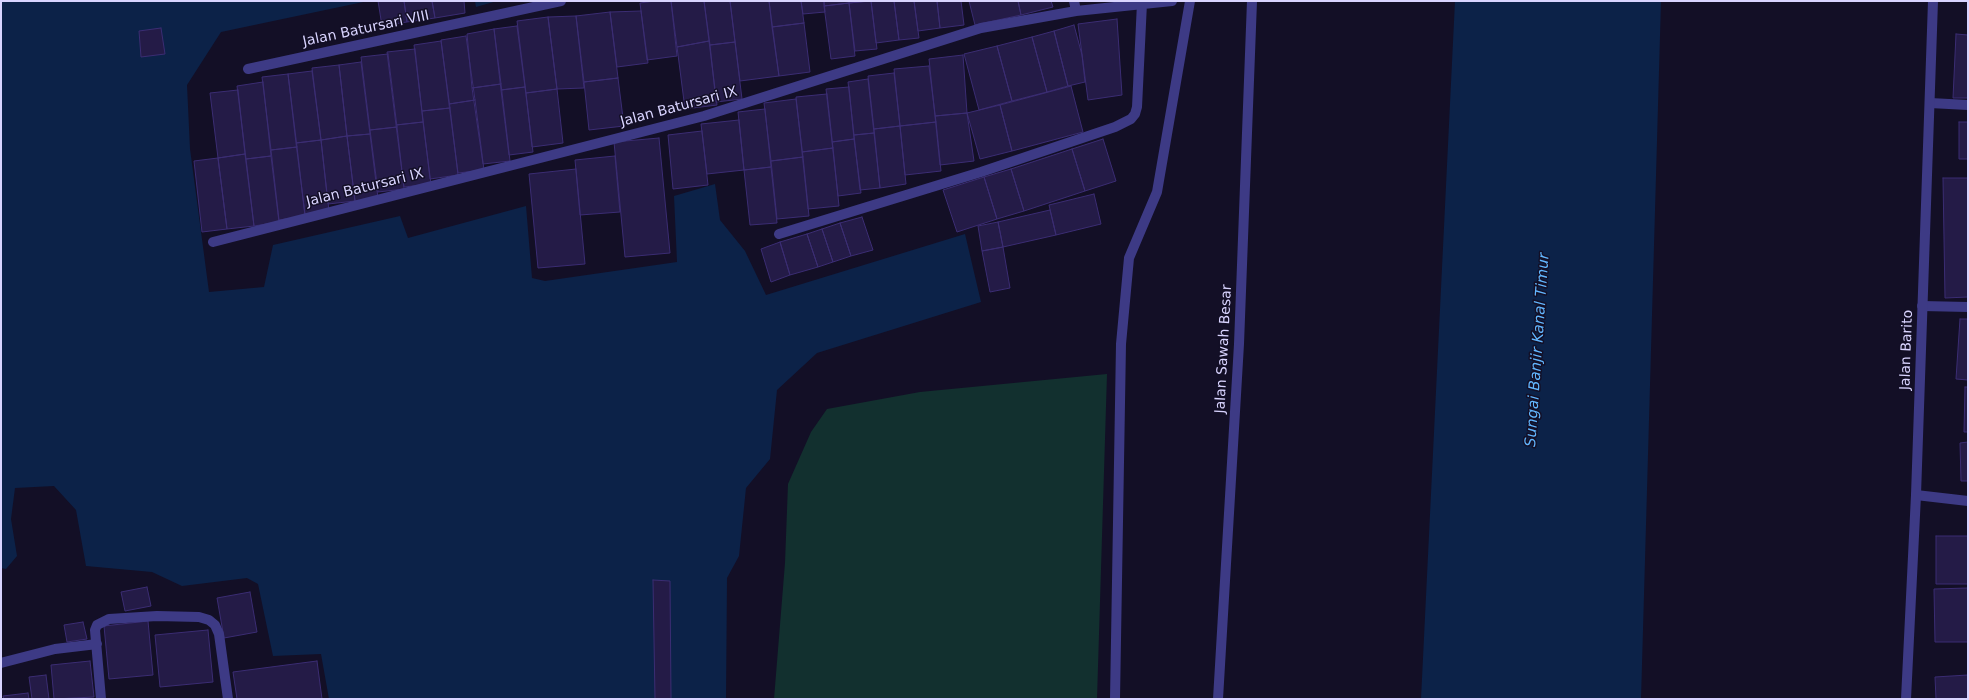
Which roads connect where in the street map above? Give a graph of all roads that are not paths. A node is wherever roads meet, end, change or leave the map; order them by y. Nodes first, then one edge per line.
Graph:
1 (561, 1) edge
2 (1172, 1) edge
3 (1190, 1) edge
4 (1252, 1) edge
5 (1934, 1) edge
6 (1147, 3) junction
7 (1075, 6) edge
8 (248, 68) dead end
9 (1930, 103) junction
10 (1968, 105) edge
11 (779, 234) dead end
12 (213, 242) dead end
13 (1922, 306) junction
14 (1968, 307) edge
15 (1916, 495) junction
16 (1968, 502) edge
17 (97, 644) junction
18 (1, 663) edge
19 (100, 699) edge
20 (228, 699) edge
21 (1115, 699) edge
22 (1218, 699) edge
23 (1906, 699) edge

1 - 8 street, Jalan Batursari VIII
2 - 6 street, Jalan Batursari IX
3 - 21 street
4 - 22 street, Jalan Sawah Besar
5 - 9 street, Jalan Barito
6 - 7 street, Jalan Batursari IX
6 - 11 street
7 - 12 street, Jalan Batursari IX
9 - 10 street
9 - 13 street, Jalan Barito
13 - 14 street
13 - 15 street, Jalan Barito
15 - 16 street
15 - 23 street, Jalan Barito
17 - 18 street
17 - 19 street
17 - 20 street

